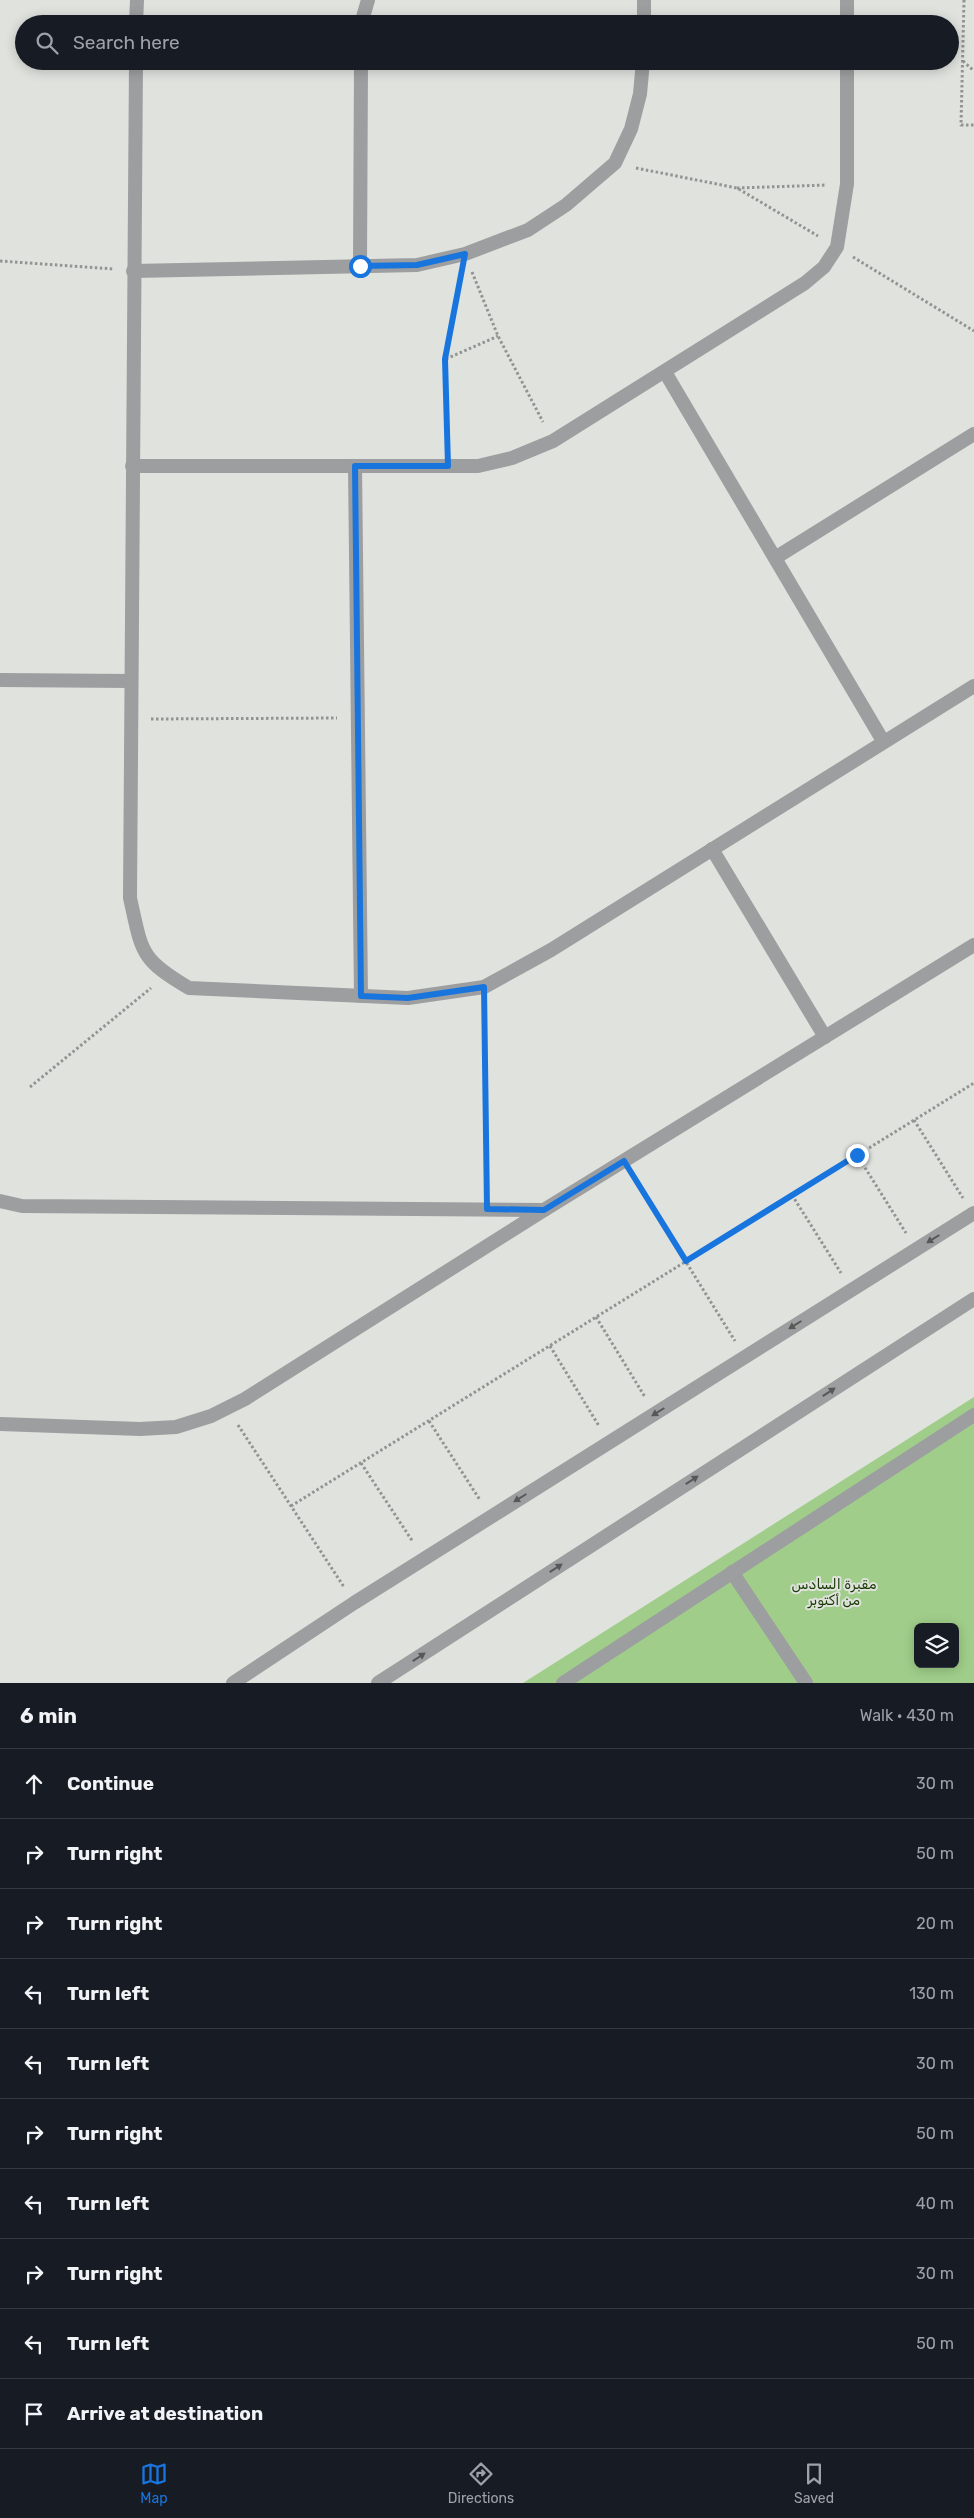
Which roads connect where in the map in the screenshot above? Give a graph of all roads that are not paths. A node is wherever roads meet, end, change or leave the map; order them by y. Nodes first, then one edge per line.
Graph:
1 (137, 0) edge
2 (368, 0) edge
3 (644, 0) edge
4 (848, 0) edge
5 (136, 15) edge
6 (364, 15) edge
7 (644, 15) edge
8 (848, 15) edge
9 (136, 70) edge
10 (361, 70) edge
11 (642, 70) edge
12 (848, 70) edge
13 (360, 266) junction
14 (133, 271) junction
15 (665, 372) junction
16 (974, 434) edge
17 (132, 466) junction
18 (355, 466) junction
19 (775, 558) junction
20 (0, 680) edge
21 (131, 681) junction
22 (974, 686) edge
23 (883, 741) junction
24 (712, 849) junction
25 (974, 945) edge
26 (361, 996) junction
27 (825, 1037) junction
28 (0, 1201) edge
29 (544, 1210) junction
30 (973, 1213) edge
31 (974, 1298) edge
32 (974, 1414) edge
33 (0, 1424) edge
34 (732, 1572) junction
35 (233, 1683) edge
36 (378, 1683) edge
37 (563, 1683) edge
38 (806, 1683) edge

1 - 5 street
2 - 6 street
3 - 7 street
4 - 8 street
9 - 14 street
10 - 13 street
11 - 13 street
12 - 15 street
13 - 14 street
14 - 17 street
15 - 18 street
15 - 19 street
16 - 19 street
17 - 18 street
17 - 21 street
18 - 26 street
19 - 23 street
20 - 21 street
21 - 26 street
22 - 23 street
23 - 24 street
24 - 26 street
24 - 27 street
25 - 27 street
27 - 29 street
28 - 29 street
29 - 33 street
30 -> 35 street
36 -> 31 street
32 - 34 street
34 - 37 street
34 - 38 street

